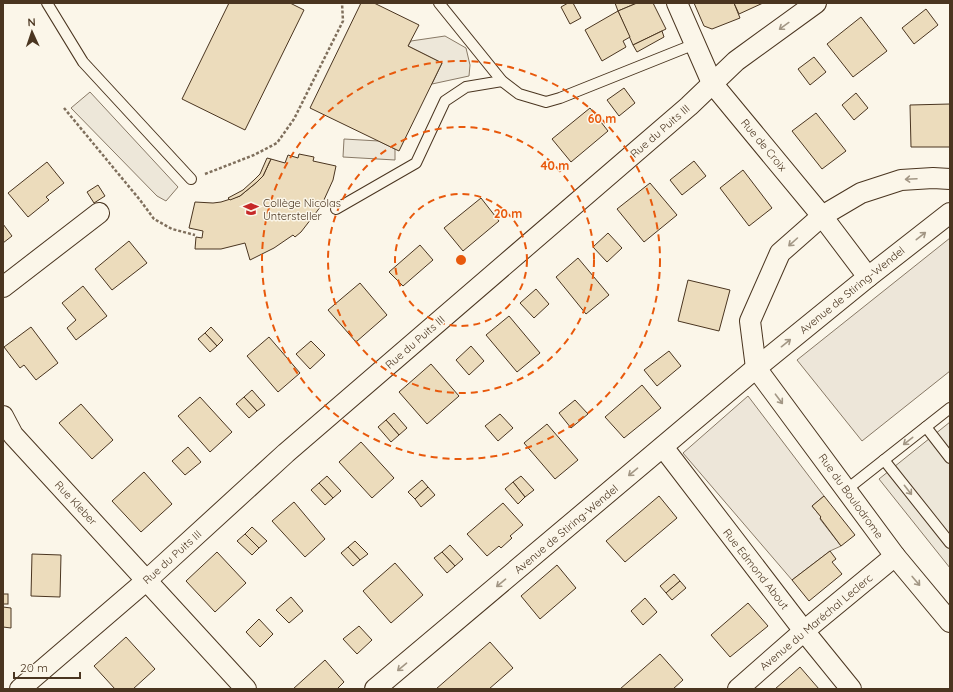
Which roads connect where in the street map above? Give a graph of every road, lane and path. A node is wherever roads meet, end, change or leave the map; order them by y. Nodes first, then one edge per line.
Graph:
1 (47, 3) edge
2 (342, 3) edge
3 (439, 3) edge
4 (677, 3) edge
5 (816, 3) edge
6 (695, 44) junction
7 (502, 81) junction
8 (712, 83) junction
9 (64, 108) dead end
10 (191, 179) joint
11 (950, 179) edge
12 (336, 209) dead end
13 (99, 213) dead end
14 (950, 214) edge
15 (822, 216) junction
16 (195, 235) dead end
17 (868, 277) junction
18 (3, 287) edge
19 (756, 368) junction
20 (950, 408) edge
21 (3, 416) edge
22 (926, 427) junction
23 (8, 438) edge
24 (663, 447) junction
25 (950, 458) edge
26 (884, 460) junction
27 (846, 490) junction
28 (950, 543) edge
29 (895, 556) junction
30 (146, 580) junction
31 (950, 622) edge
32 (804, 631) junction
33 (20, 689) edge
34 (246, 689) edge
35 (375, 689) edge
36 (738, 689) edge
37 (851, 689) edge

1 - 10 lane
2 - 10 path
3 - 7 lane
4 - 6 street, Rue de Croix
5 -> 8 street, Rue du Puits III
6 - 7 lane
6 - 8 street, Rue de Croix
7 - 12 lane
8 - 15 street, Rue de Croix
8 - 30 street, Rue du Puits III
9 - 16 path
11 -> 15 street
13 - 18 street
17 -> 14 street, Avenue de Stiring-Wendel
15 - 17 street, Rue de Croix
15 -> 19 street
19 -> 17 street, Avenue de Stiring-Wendel
19 - 24 street, Avenue de Stiring-Wendel
19 -> 27 street, Rue du Boulodrome
20 - 22 lane
21 - 23 street, Rue Kleber
22 - 25 lane
22 -> 26 lane
23 - 30 street, Rue Kleber
24 - 32 street, Rue Edmond About
24 -> 35 street, Avenue de Stiring-Wendel
26 - 27 lane
26 -> 28 lane
27 - 29 street, Rue du Boulodrome
29 -> 31 street, Rue du Boulodrome
29 - 32 street, Avenue du Maréchal Leclerc
30 - 33 street, Rue du Puits III
30 - 34 street, Rue Kleber
32 - 36 street, Avenue du Maréchal Leclerc
32 - 37 street, Rue Edmond About

